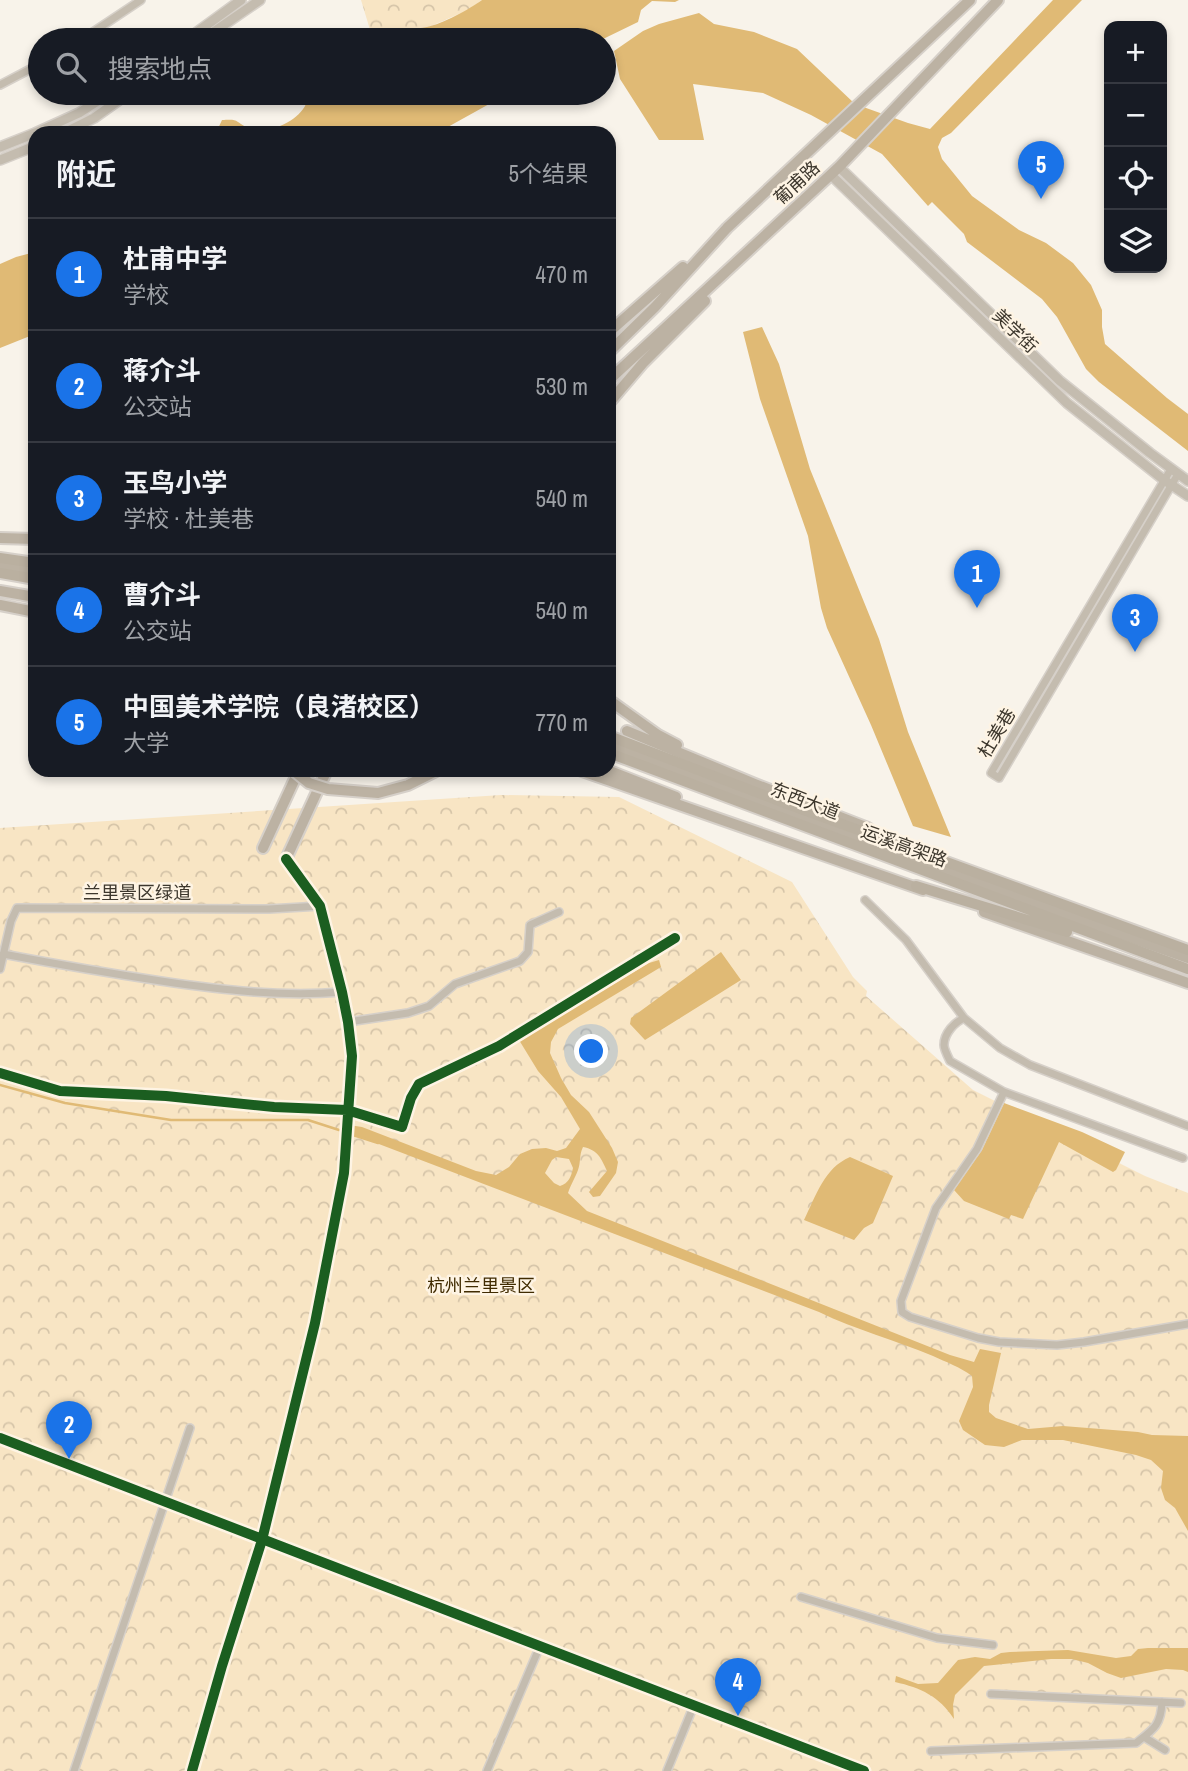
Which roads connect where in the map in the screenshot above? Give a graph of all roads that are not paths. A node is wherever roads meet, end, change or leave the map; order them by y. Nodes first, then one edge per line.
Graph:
1 (141, 0) edge
2 (241, 0) edge
3 (260, 0) edge
4 (970, 0) edge
5 (998, 0) edge
6 (99, 28) edge
7 (202, 28) edge
8 (219, 28) edge
9 (28, 70) edge
10 (0, 85) edge
11 (91, 105) edge
12 (112, 105) edge
13 (50, 126) edge
14 (78, 126) edge
15 (28, 136) edge
16 (0, 148) edge
17 (28, 149) edge
18 (0, 160) edge
19 (835, 171) junction
20 (795, 209) junction
21 (727, 228) junction
22 (616, 326) edge
23 (616, 345) edge
24 (643, 363) junction
25 (616, 374) edge
26 (616, 387) edge
27 (616, 395) edge
28 (1175, 471) junction
29 (1188, 481) edge
30 (1168, 482) junction
31 (1188, 496) edge
32 (0, 538) edge
33 (28, 539) edge
34 (0, 558) edge
35 (28, 562) edge
36 (0, 566) edge
37 (28, 571) edge
38 (0, 573) edge
39 (28, 578) edge
40 (0, 591) edge
41 (28, 596) edge
42 (0, 605) edge
43 (28, 611) edge
44 (616, 705) edge
45 (627, 731) dead end
46 (616, 739) edge
47 (616, 749) edge
48 (616, 756) edge
49 (616, 773) edge
50 (296, 777) edge
51 (302, 777) edge
52 (324, 777) edge
53 (424, 777) edge
54 (599, 777) edge
55 (755, 785) junction
56 (263, 848) dead end
57 (926, 850) joint
58 (286, 859) joint
59 (916, 886) joint
60 (865, 900) dead end
61 (320, 906) junction
62 (559, 912) dead end
63 (675, 939) dead end
64 (1170, 944) junction
65 (1188, 950) edge
66 (3, 954) junction
67 (1188, 958) edge
68 (1164, 961) junction
69 (0, 969) edge
70 (1188, 969) edge
71 (1188, 983) edge
72 (342, 992) junction
73 (964, 1018) junction
74 (348, 1022) junction
75 (0, 1073) edge
76 (1004, 1091) junction
77 (347, 1110) junction
78 (1188, 1126) edge
79 (1183, 1158) dead end
80 (1188, 1324) edge
81 (190, 1428) dead end
82 (0, 1438) edge
83 (166, 1502) junction
84 (262, 1540) junction
85 (801, 1597) dead end
86 (993, 1645) dead end
87 (540, 1646) junction
88 (991, 1694) dead end
89 (1162, 1702) junction
90 (1181, 1703) dead end
91 (694, 1705) junction
92 (1144, 1737) junction
93 (1165, 1750) dead end
94 (931, 1751) dead end
95 (74, 1771) edge
96 (192, 1771) edge
97 (487, 1771) edge
98 (667, 1771) edge
99 (864, 1771) edge

1 - 6 street
2 - 7 street
3 - 8 street
4 - 21 main road, 葡甫路
5 - 19 main road, 葡甫路
9 - 10 street
11 - 13 street
12 - 14 street
15 - 16 street
17 - 18 street
19 - 20 main road, 葡甫路
19 - 28 street, 美学街
19 - 30 street, 美学街
20 - 24 main road
20 - 25 main road, 葡甫路
21 - 22 main road
21 - 23 main road, 葡甫路
24 - 26 main road
24 - 27 main road
28 - 29 street, 美学街
28 - 30 street, 杜美巷
30 - 30 street, 杜美巷
30 - 31 street, 美学街
32 - 33 main road
34 - 35 highway
36 - 37 main road
38 - 39 highway
40 - 41 main road
42 - 43 main road
44 - 55 main road
45 - 55 main road
46 - 64 highway, 运溪高架路
47 - 67 main road, 东西大道
48 - 68 highway, 运溪高架路
49 - 59 main road
50 - 56 main road
51 - 53 main road, bridge
52 - 58 main road
54 - 71 main road
55 - 57 main road
57 - 64 highway
58 - 61 street
59 - 68 highway
60 - 73 street
61 - 66 street, 兰里景区绿道
61 - 72 street
62 - 74 street
63 - 77 street
64 - 65 highway, 运溪高架路
66 - 69 street, 兰里景区绿道
66 - 72 street
68 - 70 highway, 运溪高架路
72 - 74 street
73 - 76 street
73 - 78 street
74 - 77 street
75 - 77 street
76 - 79 street
76 - 80 street
77 - 84 street
81 - 83 street
82 - 83 street
83 - 84 street
83 - 95 street
84 - 87 street
84 - 96 street
85 - 86 street
87 - 91 street
87 - 97 street
88 - 89 street
89 - 90 street
89 - 92 street
91 - 98 street
91 - 99 street
92 - 93 street
92 - 94 street

